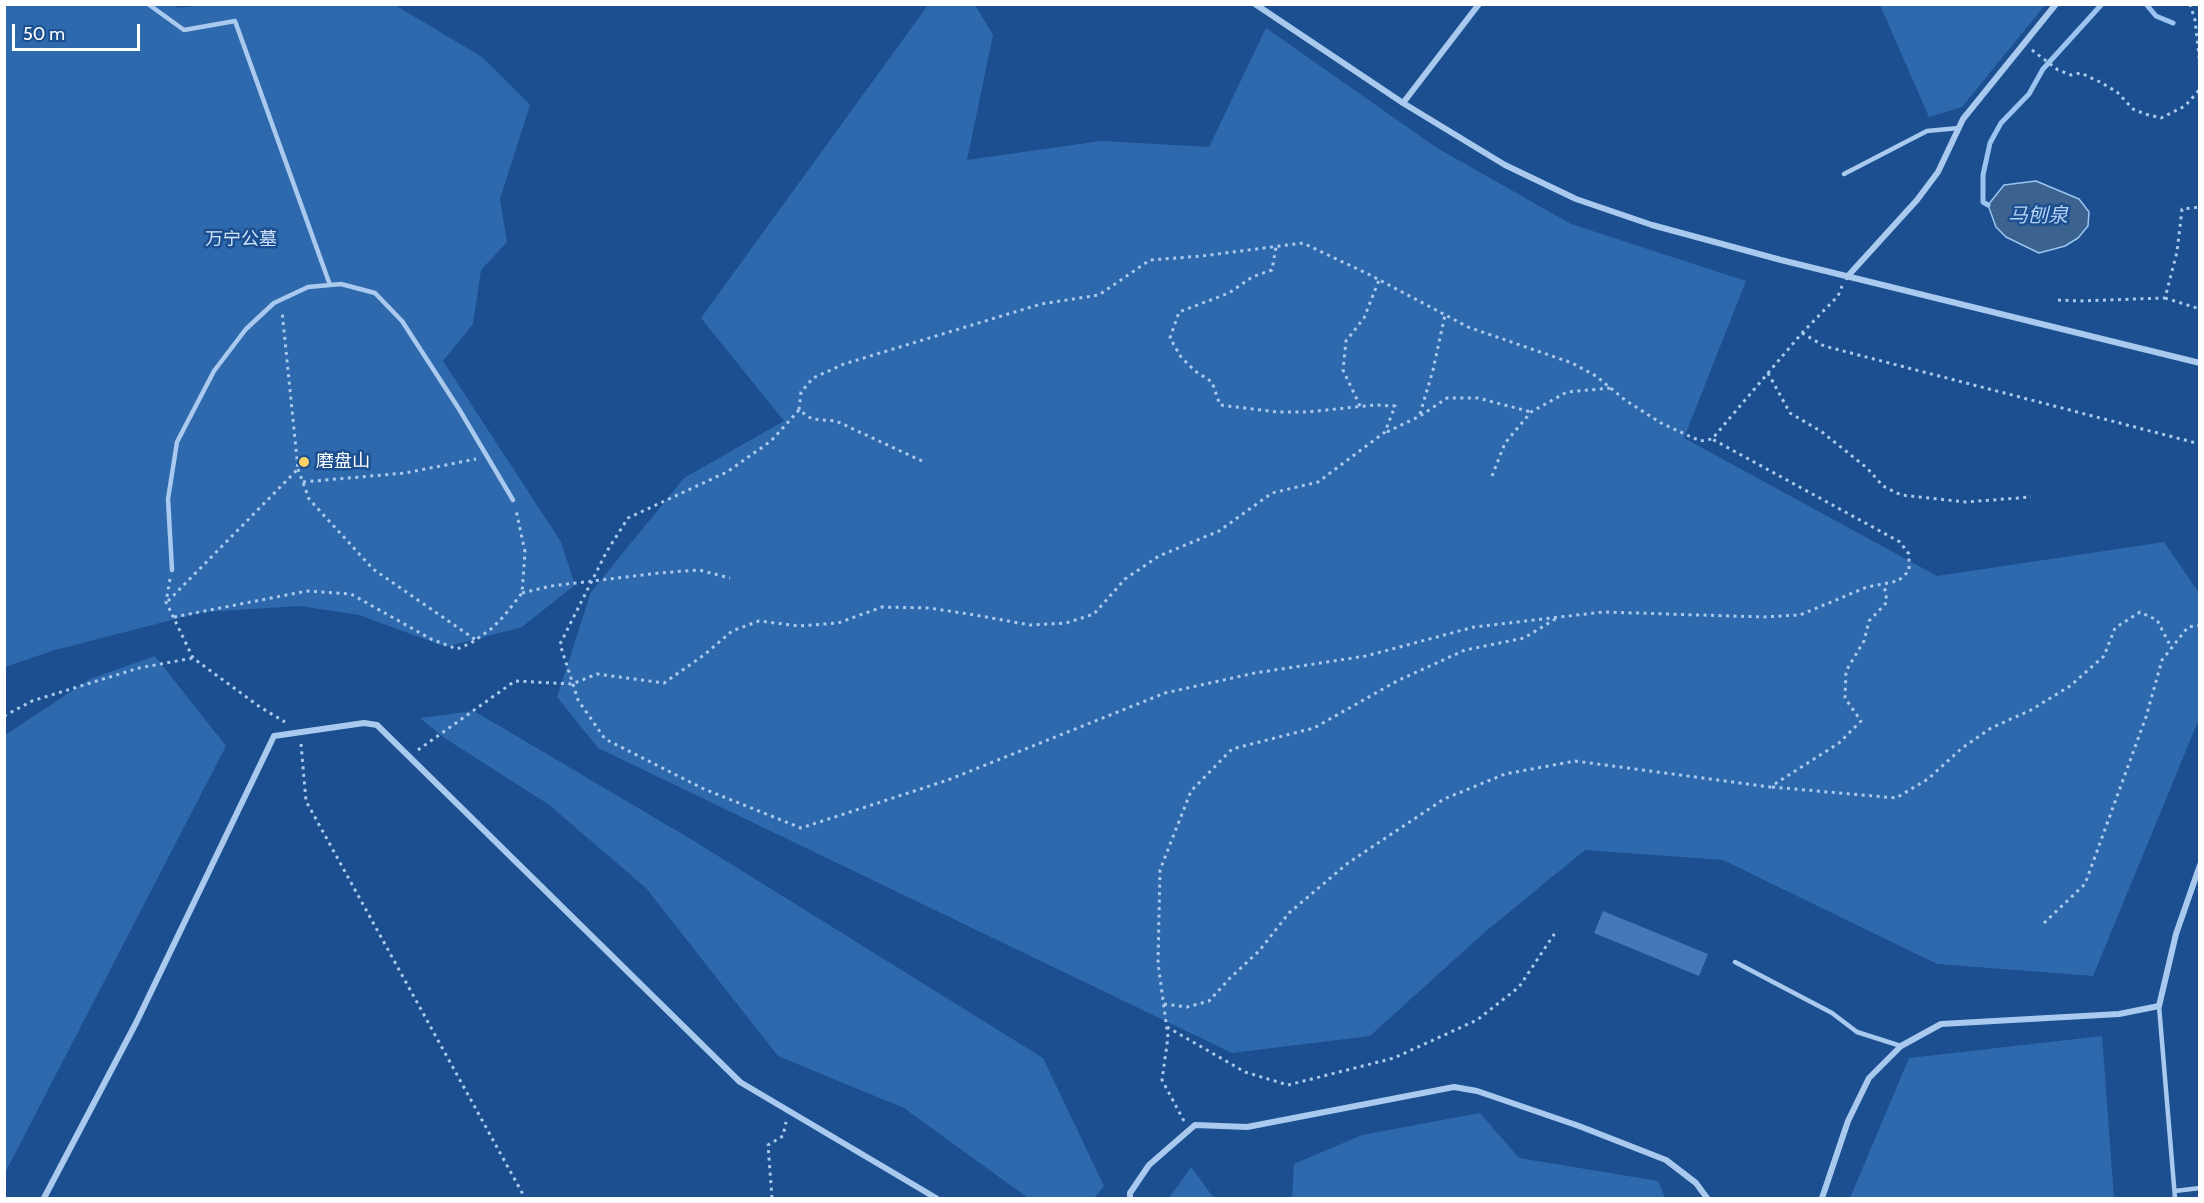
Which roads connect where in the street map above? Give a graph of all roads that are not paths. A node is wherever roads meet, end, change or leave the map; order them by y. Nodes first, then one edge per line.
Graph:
1 (148, 4) edge
2 (1256, 4) edge
3 (1479, 4) edge
4 (2056, 4) edge
5 (1403, 103) junction
6 (1959, 128) junction
7 (1844, 174) dead end
8 (1847, 277) junction
9 (330, 285) junction
10 (2199, 363) edge
11 (513, 500) road end
12 (172, 570) road end
13 (2199, 865) edge
14 (1735, 962) dead end
15 (2158, 1006) junction
16 (1901, 1046) junction
17 (2199, 1188) edge
18 (2175, 1191) junction
19 (44, 1198) edge
20 (936, 1198) edge
21 (1130, 1198) edge
22 (1707, 1198) edge
23 (1822, 1198) edge
24 (2175, 1198) edge

1 - 9 lane
2 - 5 street
3 - 5 street
4 - 6 street
5 - 8 street
6 - 7 lane
6 - 8 street
8 - 10 street
9 - 11 lane
9 - 12 lane
13 - 15 street
14 - 16 lane
15 - 16 street
15 - 18 lane
16 - 23 street
17 - 18 lane
18 - 24 lane
19 - 20 street
21 - 22 street

